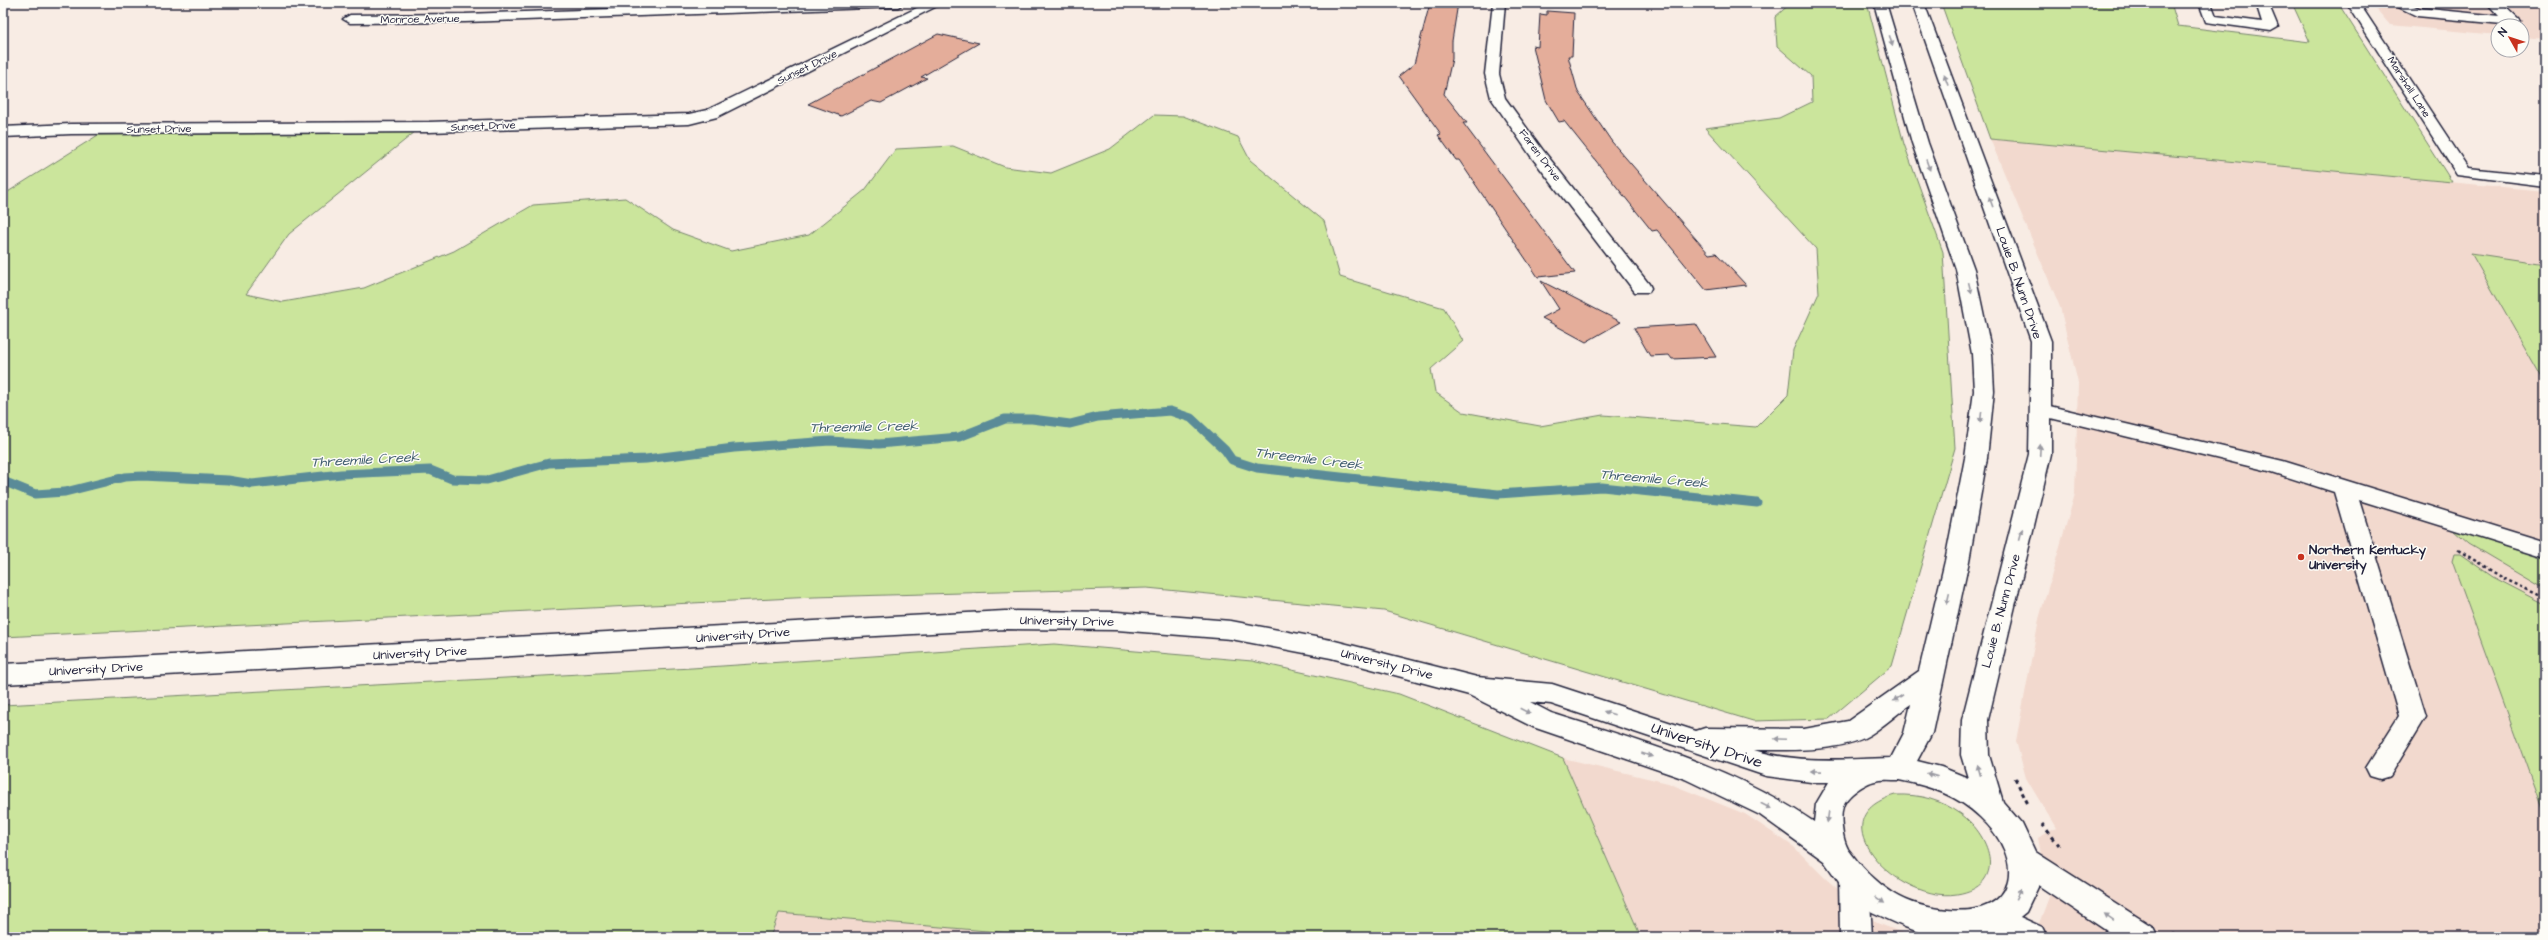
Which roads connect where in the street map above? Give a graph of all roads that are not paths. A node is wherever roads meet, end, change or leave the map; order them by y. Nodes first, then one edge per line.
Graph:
1 (898, 3) edge
2 (937, 3) edge
3 (1499, 3) edge
4 (1880, 3) edge
5 (1918, 3) edge
6 (2205, 3) edge
7 (2262, 3) edge
8 (2354, 3) edge
9 (2396, 3) edge
10 (2493, 3) edge
11 (350, 19) dead end
12 (3, 132) edge
13 (2545, 180) edge
14 (1642, 288) dead end
15 (2041, 410) junction
16 (2344, 487) junction
17 (2545, 550) edge
18 (3, 674) edge
19 (1931, 676) junction
20 (1477, 687) junction
21 (1686, 739) junction
22 (2380, 768) dead end
23 (1899, 769) junction
24 (1869, 771) junction
25 (1990, 808) junction
26 (1834, 852) junction
27 (2024, 860) junction
28 (1854, 880) junction
29 (1994, 919) junction
30 (1958, 931) edge
31 (2154, 934) edge
32 (1856, 937) edge
33 (2031, 937) edge

1 - 11 main road, Monroe Avenue
2 - 12 main road, Sunset Drive
3 - 14 main road, Faren Drive
4 -> 19 main road
15 -> 5 main road, Louie B. Nunn Drive
6 - 7 main road
8 - 13 main road, Marshall Lane
9 - 10 main road
15 - 16 main road
25 -> 15 main road, Louie B. Nunn Drive
16 - 17 main road
16 - 22 main road
18 - 20 main road, University Drive
19 -> 21 main road
19 - 23 main road
21 -> 20 main road, University Drive
20 -> 26 main road, University Drive
24 -> 21 main road, University Drive
23 - 24 main road, University Drive
25 -> 23 main road, University Drive
24 -> 26 main road, University Drive
25 - 27 main road, University Drive
26 - 28 main road, University Drive
29 -> 27 main road, University Drive
31 -> 27 main road
28 -> 30 main road, University Drive
28 - 32 main road
29 - 30 main road, University Drive
29 - 33 main road

